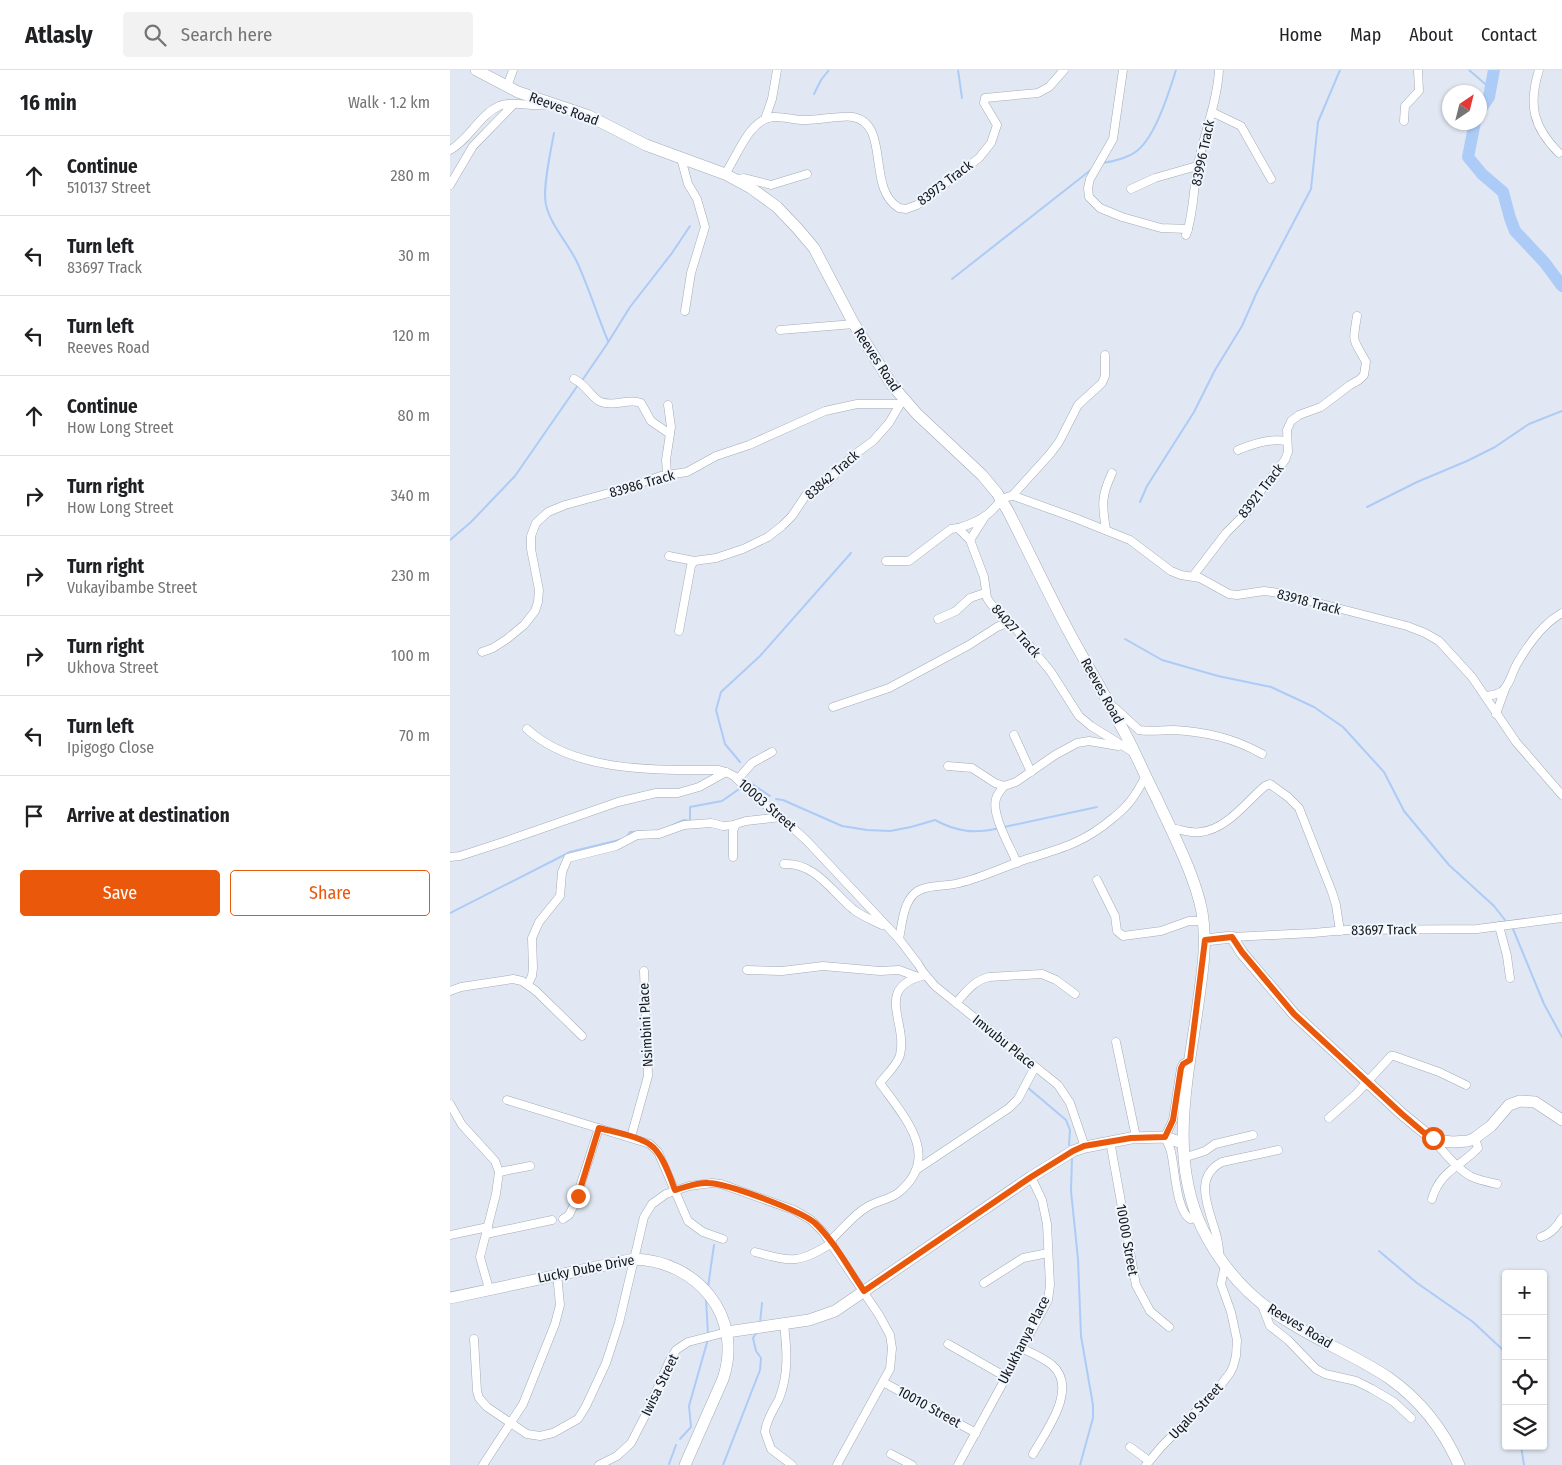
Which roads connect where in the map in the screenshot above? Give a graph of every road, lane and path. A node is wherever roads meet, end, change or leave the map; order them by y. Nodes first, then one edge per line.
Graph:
1 (476, 70) edge
2 (513, 70) edge
3 (777, 70) edge
4 (1064, 70) edge
5 (1123, 70) edge
6 (1219, 70) edge
7 (1418, 70) edge
8 (1539, 70) edge
9 (507, 87) junction
10 (551, 103) junction
11 (514, 104) junction
12 (1212, 112) junction
13 (766, 119) junction
14 (1404, 121) dead end
15 (450, 150) edge
16 (1559, 153) dead end
17 (681, 158) junction
18 (1198, 166) junction
19 (725, 174) junction
20 (807, 174) dead end
21 (1270, 179) dead end
22 (736, 180) junction
23 (450, 185) edge
24 (1131, 189) dead end
25 (685, 311) dead end
26 (1357, 316) dead end
27 (854, 324) junction
28 (780, 330) dead end
29 (1105, 355) dead end
30 (574, 379) dead end
31 (901, 402) junction
32 (668, 405) dead end
33 (670, 434) junction
34 (1286, 441) junction
35 (1238, 450) dead end
36 (1112, 473) dead end
37 (667, 474) junction
38 (1007, 498) junction
39 (985, 516) junction
40 (958, 528) junction
41 (1106, 530) junction
42 (970, 540) junction
43 (669, 556) dead end
44 (694, 561) junction
45 (886, 561) dead end
46 (1193, 576) junction
47 (986, 592) junction
48 (1562, 613) edge
49 (938, 619) dead end
50 (1012, 624) junction
51 (679, 631) dead end
52 (482, 652) dead end
53 (1506, 687) junction
54 (1486, 696) junction
55 (1108, 702) junction
56 (833, 707) dead end
57 (1496, 714) junction
58 (527, 729) dead end
59 (1014, 735) dead end
60 (1124, 748) junction
61 (772, 752) dead end
62 (1136, 754) junction
63 (1262, 754) dead end
64 (948, 766) dead end
65 (726, 772) junction
66 (1031, 772) junction
67 (1146, 776) junction
68 (738, 779) junction
69 (1004, 786) junction
70 (1562, 795) edge
71 (781, 817) junction
72 (735, 825) junction
73 (1170, 828) junction
74 (450, 857) edge
75 (733, 857) dead end
76 (1017, 863) junction
77 (784, 864) dead end
78 (1097, 880) dead end
79 (1562, 918) edge
80 (1203, 921) junction
81 (1500, 926) junction
82 (887, 928) junction
83 (1340, 931) junction
84 (1232, 937) junction
85 (899, 939) junction
86 (1205, 940) junction
87 (906, 950) joint
88 (747, 970) dead end
89 (644, 971) dead end
90 (922, 976) junction
91 (1510, 978) dead end
92 (528, 984) junction
93 (450, 991) edge
94 (1075, 994) dead end
95 (956, 1003) junction
96 (582, 1036) dead end
97 (1116, 1042) dead end
98 (1190, 1060) junction
99 (1035, 1067) junction
100 (1368, 1082) junction
101 (1466, 1085) dead end
102 (506, 1100) dead end
103 (450, 1104) edge
104 (1329, 1118) dead end
105 (1562, 1120) edge
106 (599, 1128) junction
107 (1253, 1136) dead end
108 (631, 1137) junction
109 (1165, 1137) junction
110 (1136, 1138) junction
111 (1433, 1138) junction
112 (1475, 1138) junction
113 (1110, 1142) junction
114 (1182, 1143) junction
115 (1084, 1146) junction
116 (1278, 1150) dead end
117 (1183, 1158) junction
118 (1457, 1164) junction
119 (530, 1166) dead end
120 (916, 1170) junction
121 (499, 1172) junction
122 (1031, 1177) junction
123 (1497, 1184) dead end
124 (675, 1190) junction
125 (1432, 1199) dead end
126 (1198, 1218) junction
127 (1562, 1218) edge
128 (563, 1219) dead end
129 (552, 1220) dead end
130 (487, 1231) junction
131 (450, 1235) edge
132 (1541, 1237) dead end
133 (723, 1238) dead end
134 (831, 1242) junction
135 (755, 1252) dead end
136 (1048, 1253) junction
137 (634, 1258) junction
138 (1222, 1261) junction
139 (557, 1274) junction
140 (984, 1283) dead end
141 (489, 1289) junction
142 (864, 1291) junction
143 (450, 1298) edge
144 (1262, 1303) junction
145 (784, 1324) junction
146 (1169, 1327) dead end
147 (727, 1332) junction
148 (474, 1340) dead end
149 (948, 1344) dead end
150 (1021, 1348) junction
151 (1006, 1377) junction
152 (883, 1382) junction
153 (1411, 1418) dead end
154 (510, 1424) junction
155 (976, 1433) junction
156 (1130, 1447) dead end
157 (891, 1454) dead end
158 (1033, 1454) dead end
159 (1148, 1463) edge
160 (483, 1465) edge
161 (599, 1465) edge
162 (685, 1465) edge
163 (792, 1465) edge
164 (837, 1465) edge
165 (912, 1465) edge
166 (958, 1465) edge
167 (1460, 1465) edge

1 - 9 street, Reeves Road
2 - 9 street
3 - 13 street
4 - 13 street, 83973 Track
5 - 18 street, 83996 Track
6 - 12 street, 83996 Track
7 - 14 street
8 - 16 street
9 - 10 street, Reeves Road
10 - 11 street
10 - 17 street, Reeves Road
11 - 15 street
11 - 23 street
12 - 18 street, 83996 Track
12 - 21 street
13 - 19 street
17 - 19 street, Reeves Road
17 - 25 street
18 - 24 street
19 - 22 street, Reeves Road
20 - 22 street
22 - 27 street, Reeves Road
26 - 34 street, 83921 Track
27 - 28 street
27 - 31 street, Reeves Road
29 - 38 street
30 - 33 street
31 - 37 street, 83986 Track
31 - 38 street, Reeves Road
31 - 44 street, 83842 Track
32 - 33 street
33 - 37 street
34 - 35 street
34 - 46 street, 83921 Track
36 - 41 street
37 - 52 street, 83986 Track
38 - 39 street
38 - 41 street, 83918 Track
38 - 55 street, Reeves Road
39 - 40 street
39 - 42 street
40 - 42 street, 84027 Track
40 - 45 street
41 - 46 street, 83918 Track
42 - 47 street, 84027 Track
43 - 44 street, 83842 Track
44 - 51 street
46 - 54 street, 83918 Track
47 - 49 street
47 - 50 street, 84027 Track
48 - 53 street
50 - 56 street
50 - 60 street, 84027 Track
53 - 54 street
53 - 57 street
54 - 57 street, 83918 Track
55 - 62 street, Reeves Road
55 - 63 street
57 - 70 street, 83918 Track
58 - 65 street, 10003 Street
59 - 66 street
60 - 62 street, 84027 Track
60 - 66 street
61 - 68 street
62 - 67 street, Reeves Road
64 - 69 street
65 - 68 street, 10003 Street
65 - 74 street
66 - 69 street
67 - 73 street, Reeves Road
67 - 76 street
68 - 71 street, 10003 Street
69 - 76 street
71 - 72 street
71 - 82 street, 10003 Street
72 - 75 street
72 - 92 street
73 - 80 street, Reeves Road
73 - 83 street
76 - 85 street
77 - 82 street
78 - 80 street
79 - 81 street, 83697 Track
80 - 86 street, Reeves Road
81 - 83 street, 83697 Track
81 - 91 street
82 - 85 street, 10003 Street
83 - 84 street, 83697 Track
84 - 86 street, 83697 Track
84 - 100 street
85 - 87 street, 10003 Street
86 - 98 street, Reeves Road
87 - 90 street, Imvubu Place
88 - 90 street
89 - 108 street, Nsimbini Place
90 - 95 street, Imvubu Place
90 - 120 street
92 - 93 street
92 - 96 street
94 - 95 street
95 - 99 street, Imvubu Place
97 - 110 street
98 - 109 street
98 - 114 street, Reeves Road
99 - 115 street, Imvubu Place
99 - 120 street
100 - 101 street
100 - 104 street
100 - 111 street
102 - 106 street
103 - 121 street
105 - 112 street
106 - 108 street
106 - 128 street
107 - 117 street
108 - 124 street
109 - 110 street
109 - 114 street
109 - 126 street
110 - 113 street
111 - 112 street
111 - 118 street
112 - 118 street
113 - 115 street
113 - 146 street, 10000 Street
114 - 117 street, Reeves Road
115 - 122 street
116 - 138 street, Uqalo Street
117 - 126 street, Reeves Road
118 - 123 street
118 - 125 street
119 - 121 street
120 - 134 street
121 - 130 street
122 - 136 street, Ukukhanya Place
122 - 142 street
124 - 133 street
124 - 134 street
124 - 137 street
126 - 138 street, Reeves Road
127 - 132 street
129 - 130 street
130 - 131 street
130 - 141 street
134 - 135 street
134 - 142 street
136 - 140 street
136 - 150 street, Ukukhanya Place
137 - 139 street, Lucky Dube Drive
137 - 147 street, Lucky Dube Drive
137 - 154 street
138 - 144 street, Reeves Road
138 - 159 street, Uqalo Street
139 - 141 street, Lucky Dube Drive
139 - 154 street
141 - 143 street, Lucky Dube Drive
142 - 145 street
142 - 152 street
144 - 153 street
144 - 167 street, Reeves Road
145 - 147 street
145 - 163 street
147 - 161 street, Iwisa Street
147 - 162 street, Lucky Dube Drive
148 - 154 street
149 - 151 street
150 - 151 street, Ukukhanya Place
150 - 158 street
151 - 155 street, Ukukhanya Place
152 - 155 street, 10010 Street
152 - 164 street
154 - 160 street
155 - 166 street, Ukukhanya Place
156 - 159 street
157 - 165 street

